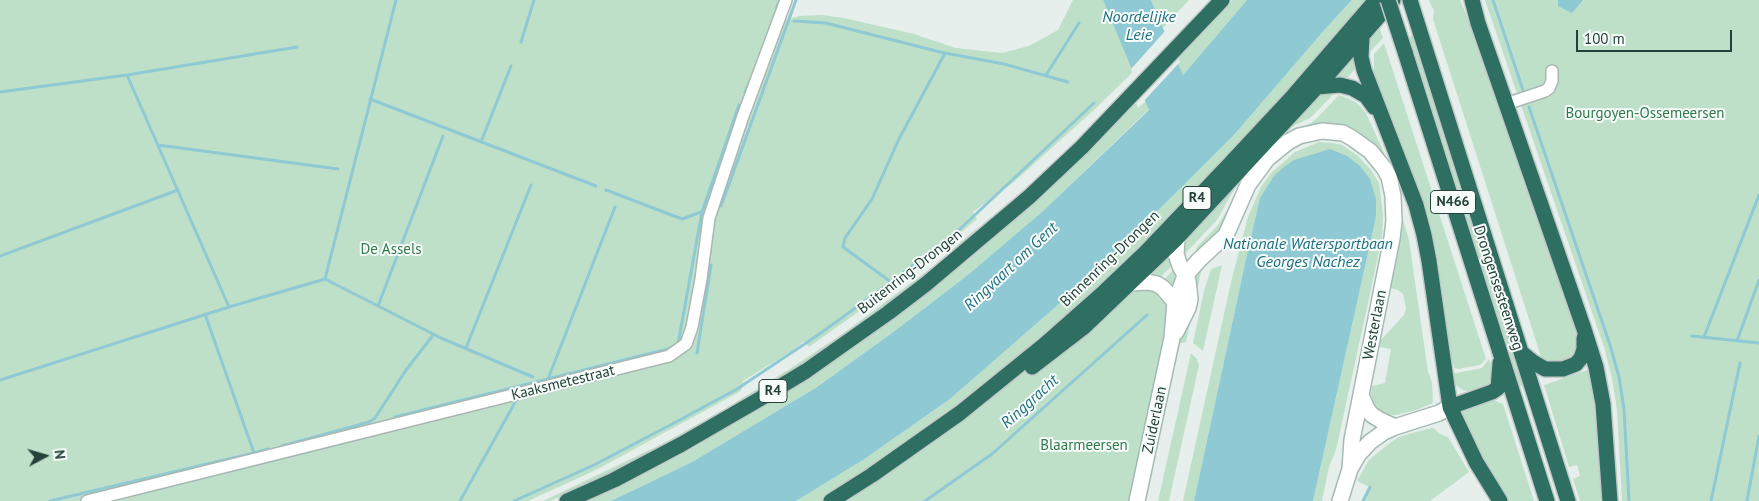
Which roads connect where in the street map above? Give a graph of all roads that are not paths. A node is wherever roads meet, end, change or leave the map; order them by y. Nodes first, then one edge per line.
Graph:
1 (786, 0) edge
2 (1209, 0) edge
3 (1222, 0) edge
4 (1376, 0) edge
5 (1388, 0) edge
6 (1393, 0) edge
7 (1410, 0) edge
8 (1467, 0) edge
9 (1472, 0) edge
10 (1478, 23) junction
11 (1362, 37) junction
12 (1187, 38) junction
13 (1552, 71) dead end
14 (1317, 87) junction
15 (1512, 102) junction
16 (1386, 129) junction
17 (1226, 235) joint
18 (1177, 238) junction
19 (1185, 276) junction
20 (1131, 283) junction
21 (1175, 302) junction
22 (1584, 329) junction
23 (1172, 338) junction
24 (1500, 352) junction
25 (1522, 354) junction
26 (1002, 379) junction
27 (1361, 393) junction
28 (1450, 407) junction
29 (1395, 427) junction
30 (1350, 469) junction
31 (87, 501) edge
32 (567, 501) edge
33 (831, 501) edge
34 (1136, 501) edge
35 (1340, 501) edge
36 (1500, 501) edge
37 (1548, 501) edge
38 (1568, 501) edge
39 (1610, 501) edge

1 - 31 street, Kaaksmetestraat
2 - 12 highway
3 - 12 highway, Buitenring-Drongen / R4
4 - 26 highway, Binnenring-Drongen / R4
5 - 24 highway, Drongensesteenweg / N466, bridge
6 - 11 highway
7 - 25 highway, Drongensesteenweg / N466
8 - 10 highway
9 - 10 highway
10 - 15 highway
11 - 14 highway
11 - 16 highway
12 - 32 highway, Buitenring-Drongen / R4
13 - 15 street
14 - 16 highway
14 - 18 highway
15 - 22 highway
16 - 28 highway
17 - 19 street, Zuiderlaan
17 - 27 street, Westerlaan
18 - 19 street, Zuiderlaan
18 - 20 highway
19 - 21 street, Zuiderlaan
19 - 23 street, Zuiderlaan
20 - 21 street
20 - 26 highway
21 - 23 street, Zuiderlaan
22 - 25 highway
22 - 39 highway
23 - 34 street, Zuiderlaan
24 - 28 highway
24 - 37 highway, Drongensesteenweg / N466
25 - 38 highway, Drongensesteenweg / N466
26 - 33 highway, Binnenring-Drongen / R4
27 - 29 street
27 - 30 street, Westerlaan
28 - 29 street
28 - 36 highway
29 - 30 street
30 - 35 street

